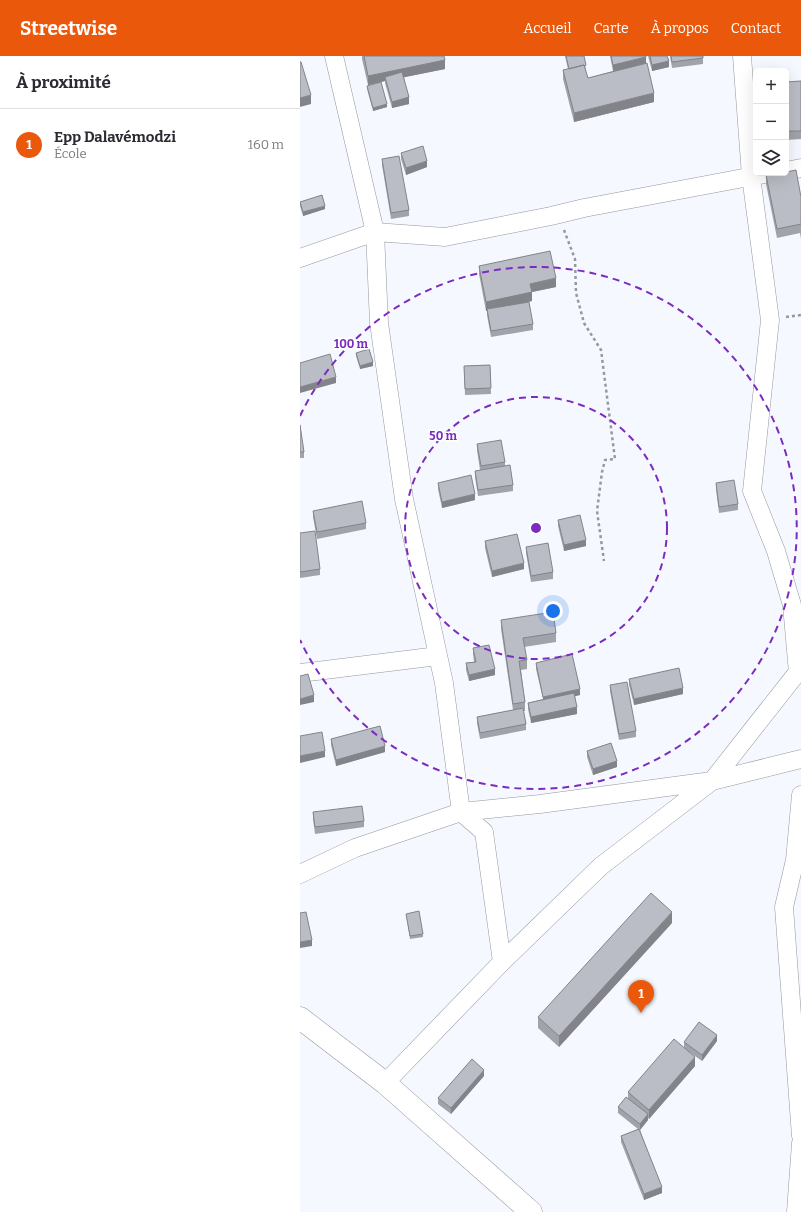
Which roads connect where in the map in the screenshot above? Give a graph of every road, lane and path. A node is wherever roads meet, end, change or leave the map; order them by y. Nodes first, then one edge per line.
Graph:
1 (334, 56) edge
2 (742, 56) edge
3 (801, 168) edge
4 (789, 170) edge
5 (751, 176) junction
6 (551, 216) junction
7 (375, 232) junction
8 (300, 258) edge
9 (604, 561) dead end
10 (438, 656) junction
11 (800, 670) edge
12 (300, 673) edge
13 (801, 759) edge
14 (712, 780) junction
15 (801, 795) edge
16 (461, 812) junction
17 (300, 874) edge
18 (502, 962) junction
19 (300, 1018) edge
20 (385, 1083) junction
21 (801, 1136) edge
22 (801, 1143) edge
23 (531, 1212) edge
24 (796, 1212) edge

1 - 7 street
2 - 5 street
3 - 4 street
5 - 6 street
5 - 11 street
6 - 7 street
6 - 9 path
7 - 8 street
7 - 10 street
10 - 12 street
10 - 16 street
11 - 14 street
13 - 14 street
14 - 16 street
14 - 18 street
15 - 21 street
16 - 17 street
16 - 18 street
18 - 20 street
19 - 20 street
20 - 23 street
22 - 24 street

